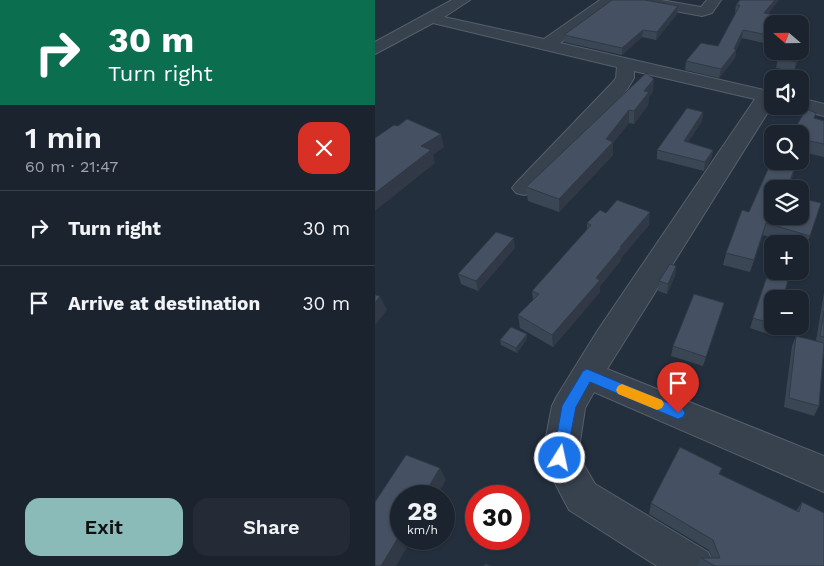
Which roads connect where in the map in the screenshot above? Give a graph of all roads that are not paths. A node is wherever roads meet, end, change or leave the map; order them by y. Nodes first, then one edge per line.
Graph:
1 (463, 0) edge
2 (609, 0) edge
3 (638, 0) edge
4 (714, 0) edge
5 (431, 18) junction
6 (547, 45) junction
7 (375, 49) edge
8 (625, 63) junction
9 (764, 96) edge
10 (764, 106) edge
11 (809, 106) edge
12 (824, 110) edge
13 (524, 188) edge
14 (587, 375) junction
15 (824, 474) edge
16 (694, 566) edge

1 - 5 street
2 - 6 street
3 - 4 street
5 - 6 street
5 - 7 street
6 - 8 street
8 - 9 street
8 - 13 street
10 - 14 street
11 - 12 street
14 - 15 street
14 - 16 street

